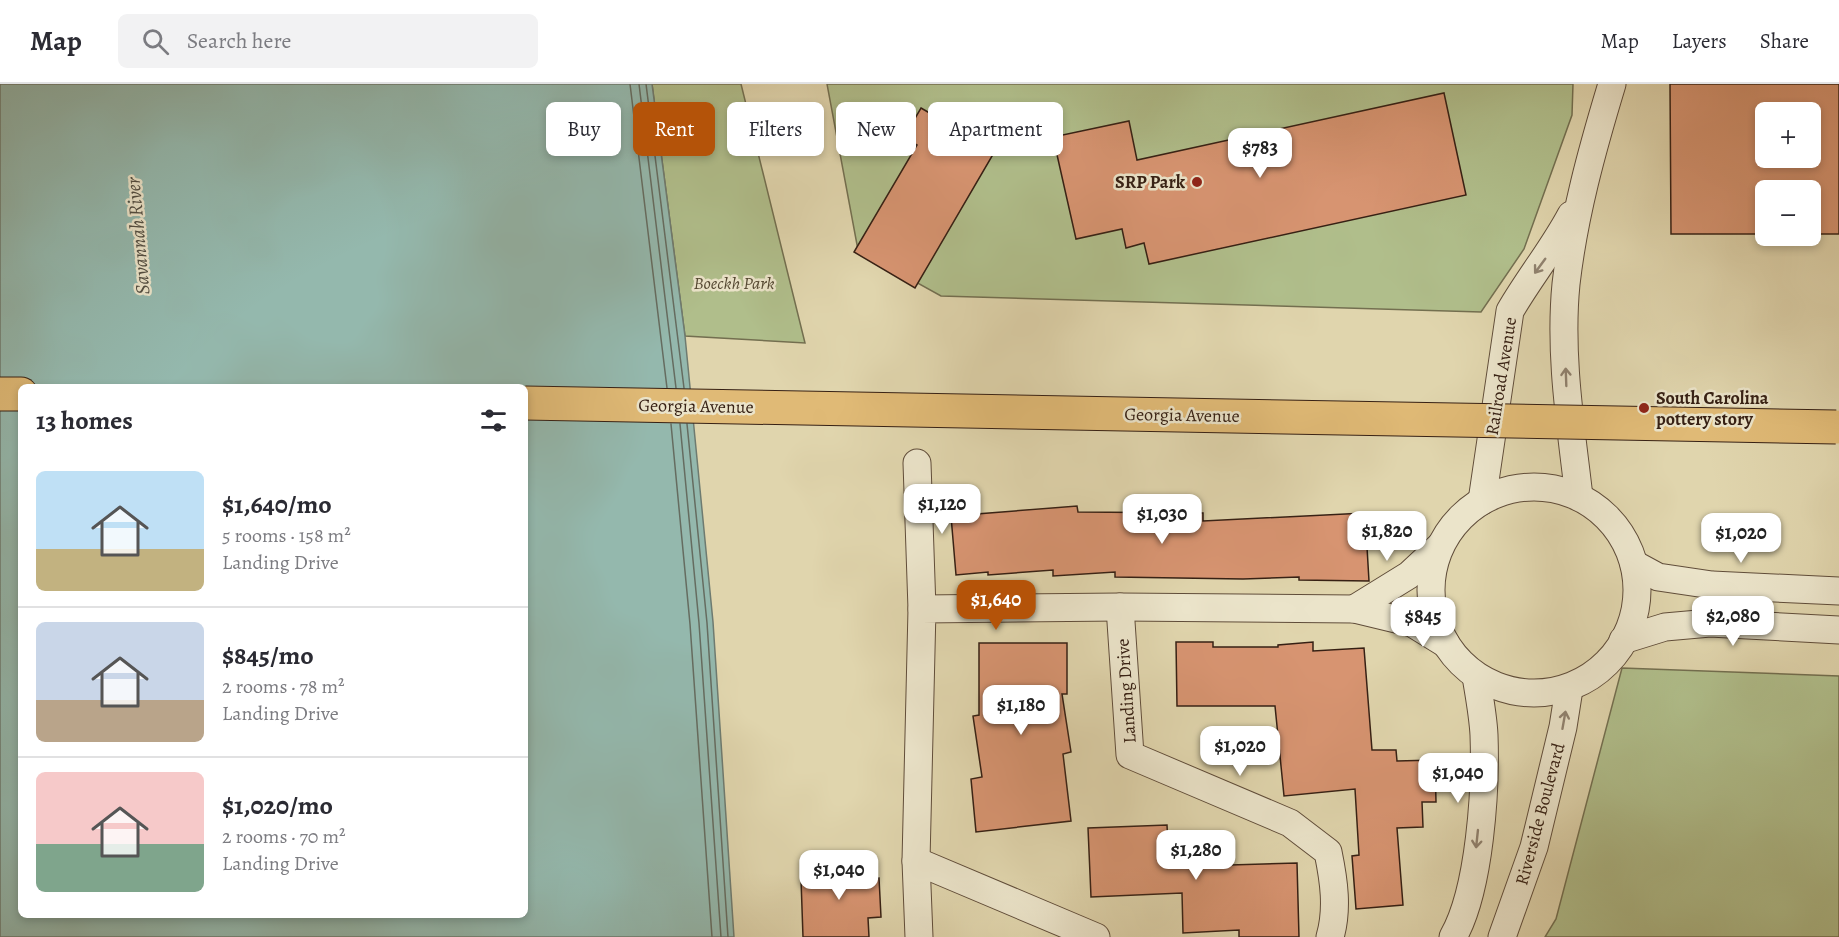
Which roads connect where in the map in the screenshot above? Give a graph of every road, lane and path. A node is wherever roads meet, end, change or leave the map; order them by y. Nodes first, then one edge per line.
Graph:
1 (1612, 84) edge
2 (1580, 198) junction
3 (0, 394) edge
4 (18, 394) edge
5 (528, 403) edge
6 (1838, 427) edge
7 (917, 463) dead end
8 (1579, 498) junction
9 (1482, 501) junction
10 (1442, 545) junction
11 (1635, 564) junction
12 (1839, 591) edge
13 (1120, 607) junction
14 (922, 609) junction
15 (1354, 609) junction
16 (1839, 630) edge
17 (1623, 640) junction
18 (1446, 644) junction
19 (1476, 676) junction
20 (1569, 689) junction
21 (916, 861) junction
22 (919, 937) edge
23 (1096, 937) edge
24 (1330, 937) edge
25 (1453, 937) edge
26 (1502, 937) edge

1 - 2 street, Railroad Avenue
8 -> 2 street, Railroad Avenue
2 -> 9 street, Railroad Avenue
3 - 4 main road
5 - 6 main road, Georgia Avenue, bridge
7 - 14 street
8 - 9 street
8 - 11 street
9 - 10 street
10 - 15 street
10 - 18 street
11 - 12 street
11 - 17 street
13 - 14 street
13 - 15 street
13 - 24 street, Landing Drive
14 - 21 street
15 - 18 street
16 - 17 street
17 - 20 street
18 - 19 street
19 - 20 street
19 -> 25 street
26 -> 20 street, Riverside Boulevard
21 - 22 street
21 - 23 street

